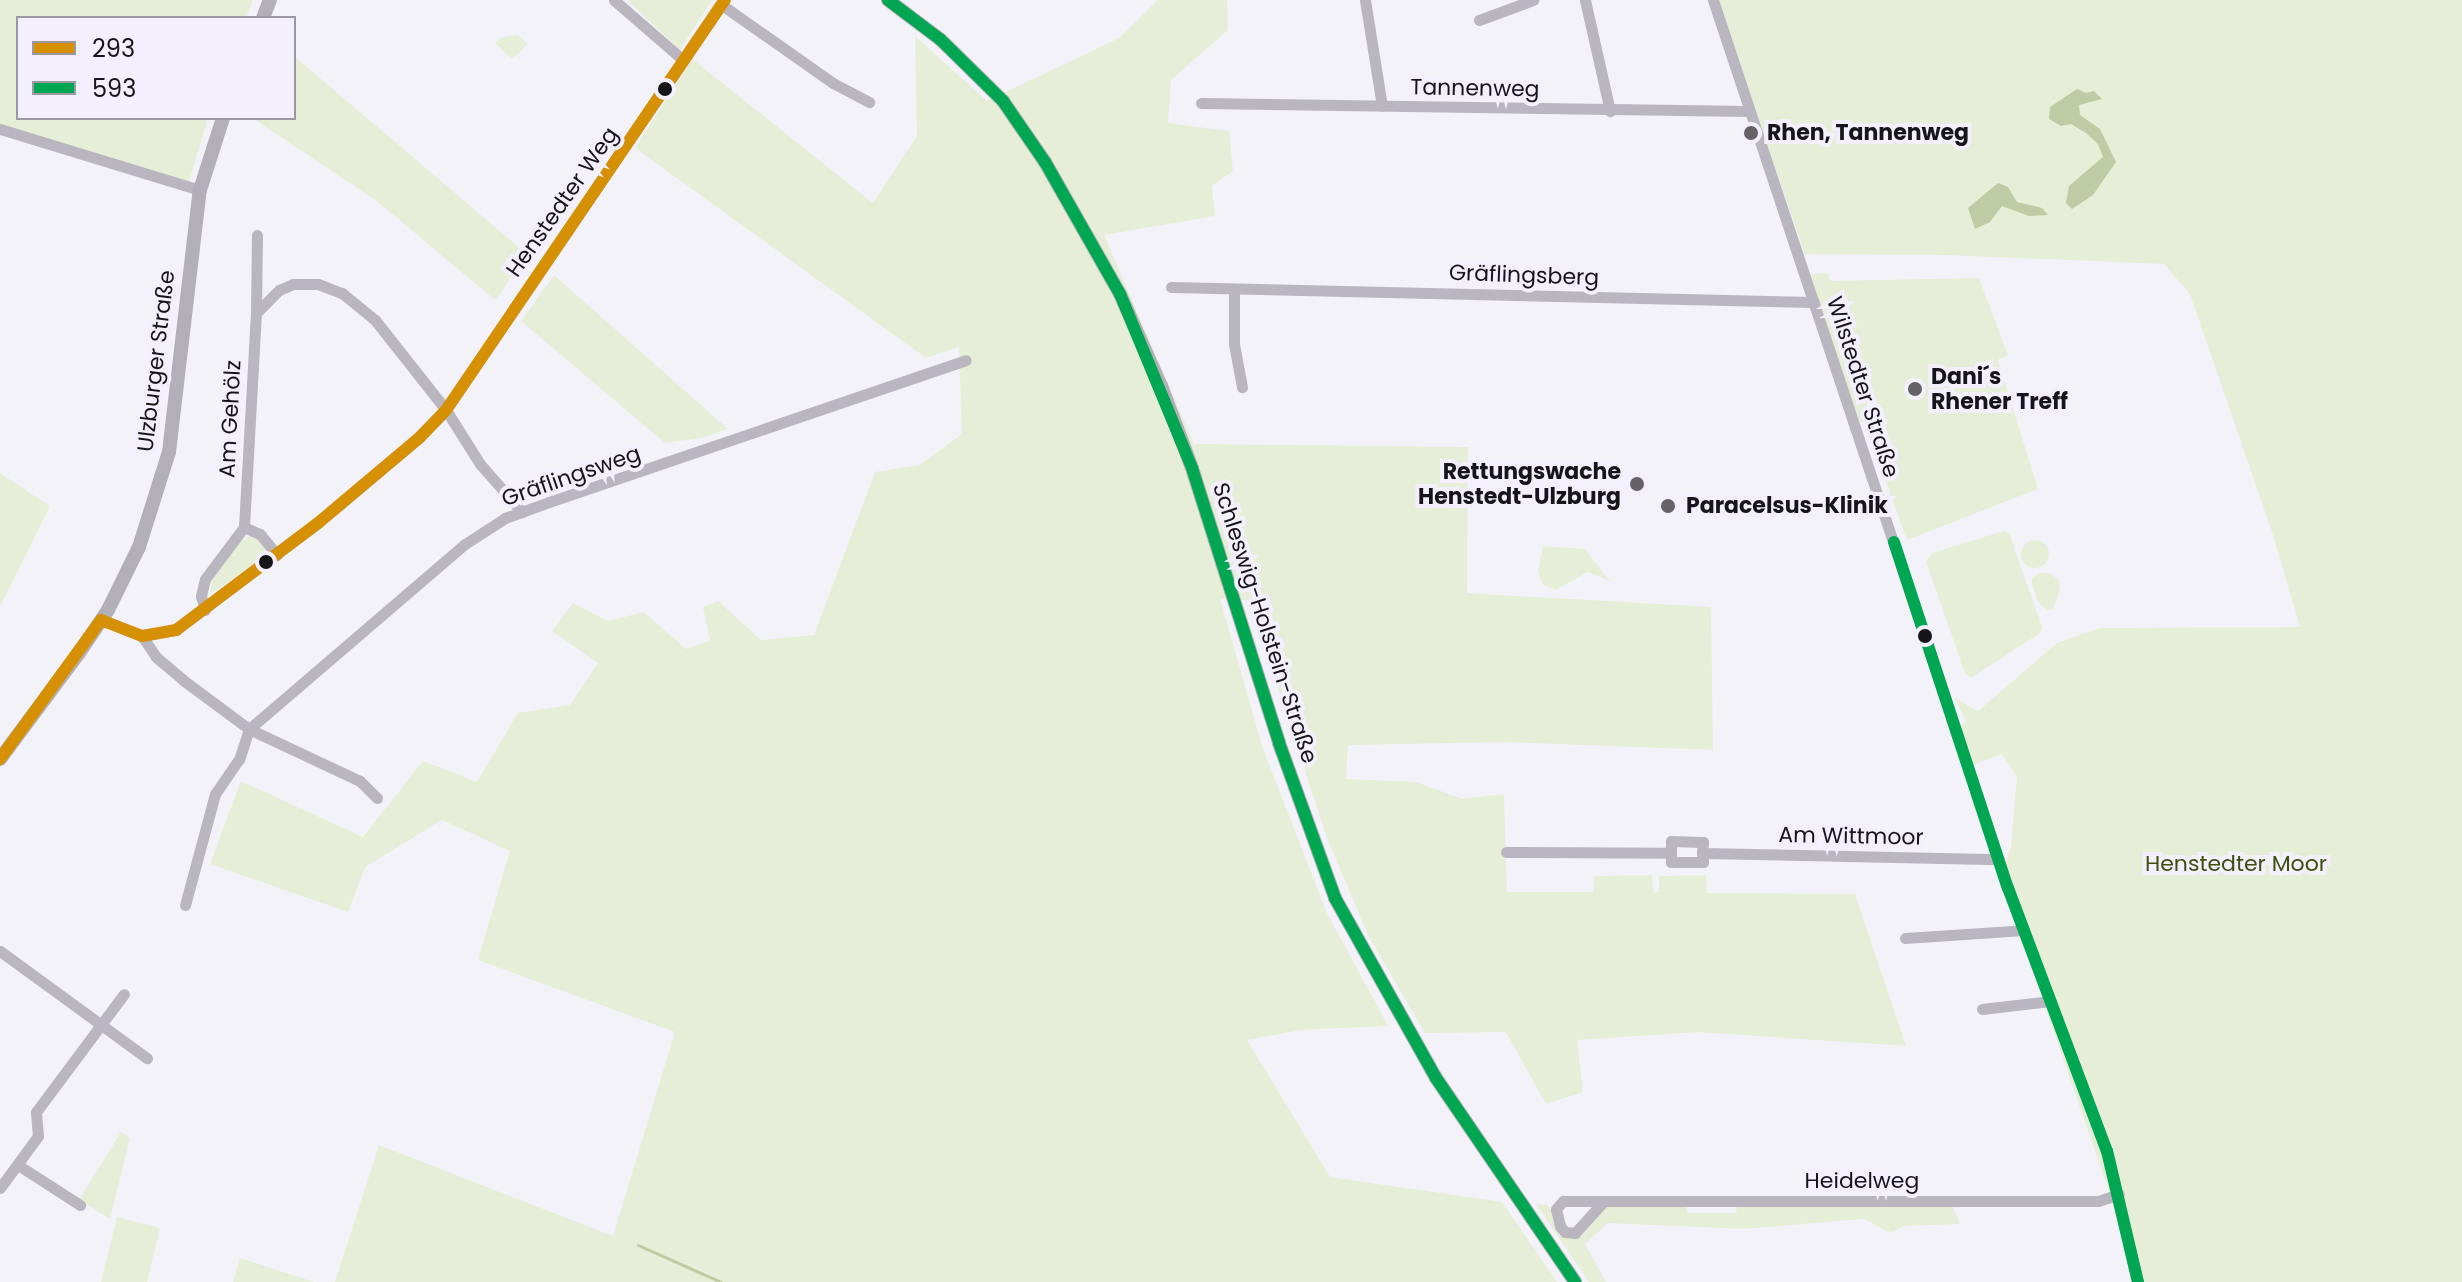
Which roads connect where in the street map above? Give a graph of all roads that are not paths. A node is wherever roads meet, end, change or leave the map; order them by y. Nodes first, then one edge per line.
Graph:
1 (614, 0) edge
2 (888, 0) edge
3 (1365, 0) edge
4 (1533, 0) edge
5 (1585, 0) edge
6 (1713, 0) edge
7 (723, 2) edge
8 (1479, 20) dead end
9 (683, 60) junction
10 (869, 102) dead end
11 (1201, 103) dead end
12 (1382, 106) junction
13 (1610, 111) junction
14 (1749, 111) junction
15 (222, 120) edge
16 (0, 129) edge
17 (200, 190) junction
18 (257, 235) dead end
19 (255, 277) junction
20 (1171, 287) dead end
21 (1234, 289) junction
22 (279, 290) junction
23 (1814, 302) junction
24 (256, 313) junction
25 (965, 360) dead end
26 (1242, 387) dead end
27 (446, 410) junction
28 (522, 512) junction
29 (244, 527) junction
30 (277, 555) junction
31 (205, 610) junction
32 (101, 620) junction
33 (142, 636) junction
34 (249, 729) junction
35 (0, 759) edge
36 (377, 798) dead end
37 (1506, 852) dead end
38 (1671, 853) junction
39 (1702, 853) junction
40 (1999, 859) junction
41 (185, 905) dead end
42 (2024, 930) junction
43 (1905, 938) dead end
44 (0, 951) edge
45 (124, 994) dead end
46 (2051, 1001) junction
47 (1982, 1009) dead end
48 (101, 1025) junction
49 (147, 1058) dead end
50 (18, 1165) junction
51 (0, 1188) edge
52 (2119, 1194) junction
53 (1603, 1202) dead end
54 (80, 1205) dead end
55 (1575, 1282) edge
56 (2138, 1282) edge

1 - 9 street
2 - 55 main road, Schleswig-Holstein-Straße
3 - 12 street
4 - 8 street
5 - 13 street
6 - 14 street, Wilstedter Straße
7 - 9 street, Henstedter Weg
7 - 10 street, Henstedter Weg
9 - 27 street, Henstedter Weg
11 - 12 street, Tannenweg
12 - 13 street, Tannenweg
13 - 14 street, Tannenweg
14 - 23 street, Wilstedter Straße
15 - 17 main road, Ulzburger Straße
16 - 17 street
17 - 32 main road, Ulzburger Straße
18 - 19 street, Am Gehölz
19 - 22 street
19 - 24 street, Am Gehölz
20 - 21 street, Gräflingsberg
21 - 23 street, Gräflingsberg
21 - 26 street
22 - 24 street
22 - 27 street
23 - 40 street, Wilstedter Straße
24 - 29 street, Am Gehölz
25 - 28 street, Gräflingsweg
27 - 28 street
27 - 30 street, Henstedter Weg
28 - 34 street, Gräflingsweg
29 - 30 street
29 - 31 street
30 - 31 street, Henstedter Weg
31 - 33 street, Henstedter Weg
32 - 33 street
32 - 35 main road, Ulzburger Straße
33 - 34 street
34 - 36 street
34 - 41 street
37 - 38 street, Am Wittmoor
38 - 39 street, Am Wittmoor
38 - 39 street, Am Wittmoor
39 - 40 street, Am Wittmoor
40 - 42 street, Wilstedter Straße
42 - 43 street
42 - 46 street, Wilstedter Straße
44 - 48 street
45 - 48 street
46 - 47 street
46 - 52 street, Wilstedter Straße
48 - 49 street
48 - 50 street
50 - 51 street
50 - 54 street
52 - 53 street, Heidelweg
52 - 56 street, Wilstedter Straße

